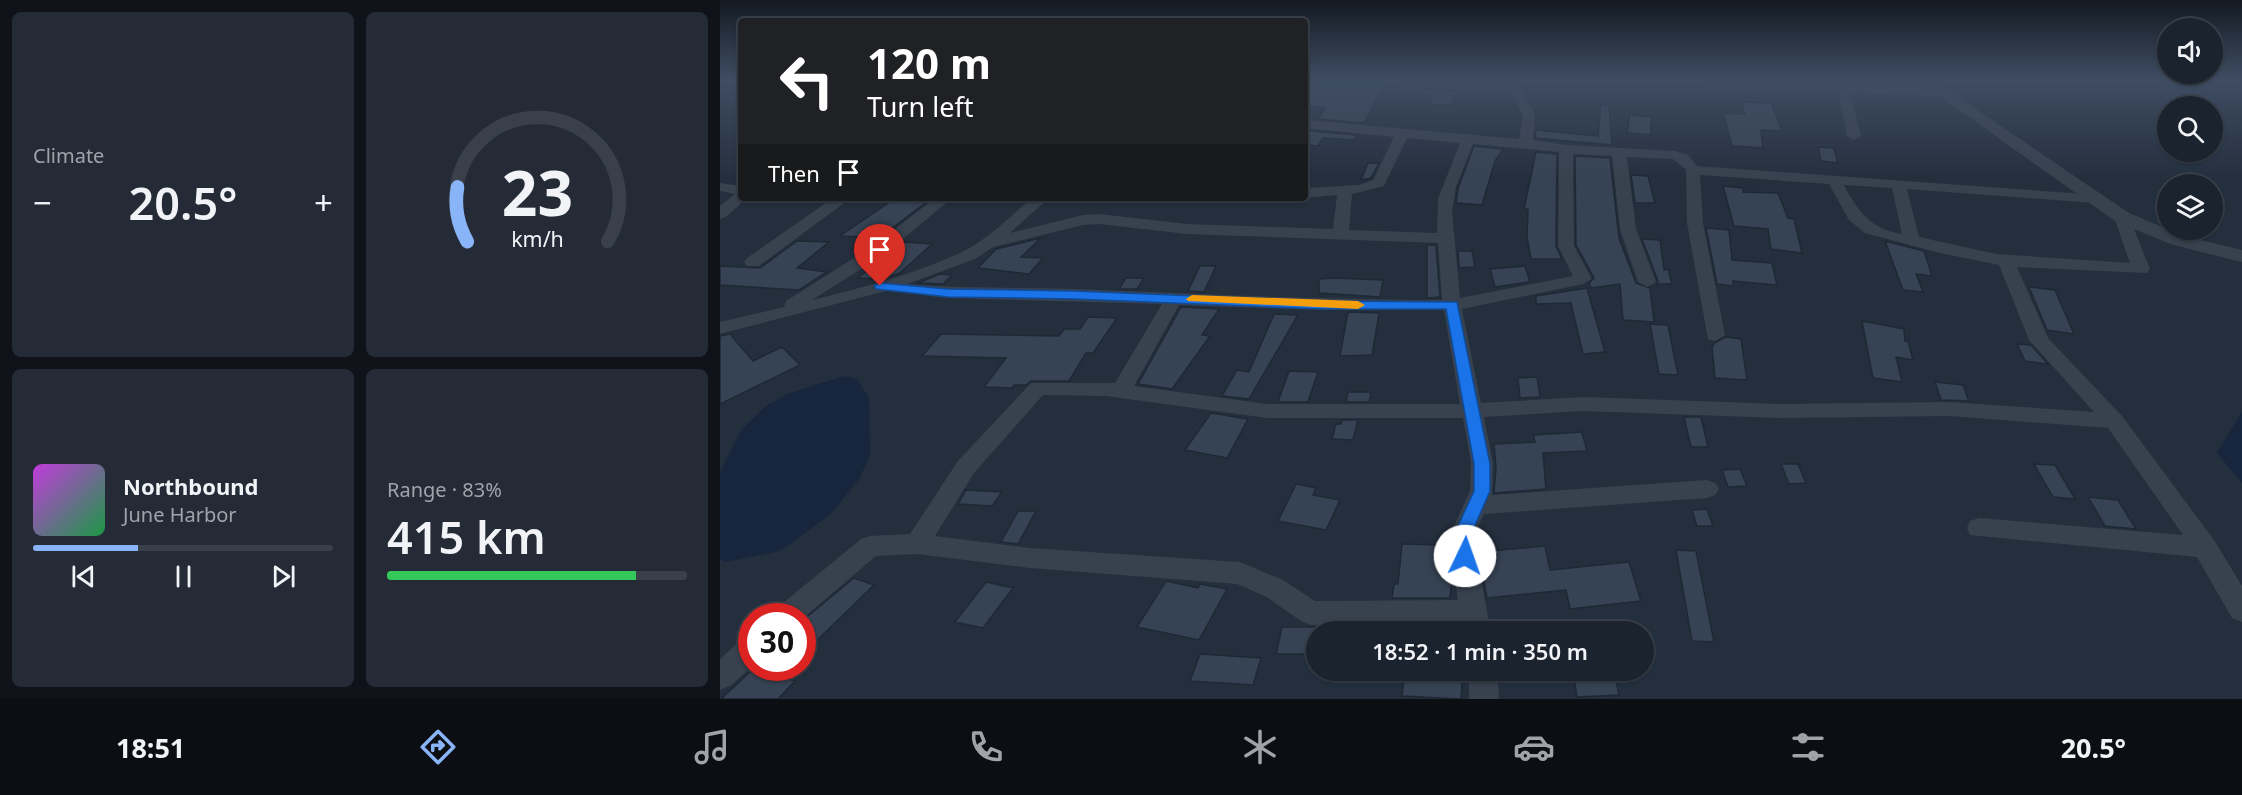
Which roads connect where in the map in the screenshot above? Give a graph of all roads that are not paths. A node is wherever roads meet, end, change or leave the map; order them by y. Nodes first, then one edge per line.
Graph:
1 (1527, 113) edge
2 (1848, 113) edge
3 (1972, 113) edge
4 (1308, 124) edge
5 (1402, 134) junction
6 (1854, 136) dead end
7 (1468, 140) junction
8 (1523, 143) junction
9 (1566, 149) junction
10 (1619, 152) junction
11 (1693, 170) junction
12 (1833, 178) junction
13 (1898, 183) junction
14 (736, 189) edge
15 (1345, 190) junction
16 (1308, 193) edge
17 (2094, 198) junction
18 (839, 201) edge
19 (940, 201) edge
20 (1037, 201) edge
21 (720, 214) edge
22 (2122, 217) junction
23 (1341, 235) junction
24 (1446, 238) junction
25 (1912, 240) junction
26 (987, 243) junction
27 (2242, 256) edge
28 (2006, 261) junction
29 (753, 262) dead end
30 (1647, 282) dead end
31 (880, 286) junction
32 (1174, 298) junction
33 (1452, 305) junction
34 (778, 314) junction
35 (720, 328) edge
36 (1715, 335) dead end
37 (1121, 392) junction
38 (1470, 411) junction
39 (2114, 421) junction
40 (1707, 489) dead end
41 (1476, 505) junction
42 (1979, 528) dead end
43 (917, 544) junction
44 (2205, 548) junction
45 (802, 603) edge
46 (2242, 610) edge
47 (1458, 621) edge
48 (1476, 621) edge
49 (738, 661) edge
50 (720, 677) edge
51 (1483, 681) edge
52 (1484, 699) edge

1 - 8 street
2 - 6 street
3 - 17 street
4 - 5 street
5 - 7 street
5 - 15 street
7 - 8 street
7 - 24 street
8 - 9 street
9 - 10 street
9 - 33 street
10 - 11 street
10 - 30 street
11 - 12 street
11 - 36 street
12 - 13 street
12 - 25 street
13 - 17 street
13 - 25 street
14 - 21 street
15 - 16 street
15 - 23 street
17 - 22 street
18 - 29 street
19 - 34 street
20 - 26 street
22 - 27 street
22 - 28 street
23 - 24 street
23 - 26 street
24 - 33 street
25 - 28 street
26 - 31 street
28 - 39 street
31 - 32 street
31 - 34 street
32 - 33 street
32 - 37 street
33 - 38 street
34 - 35 street
37 - 38 street
37 - 43 street
38 - 39 street
38 - 41 street
39 - 44 street
40 - 41 street
41 - 48 street
42 - 44 street
43 - 45 street
43 - 47 street
44 - 46 street
49 - 50 street
51 - 52 street

